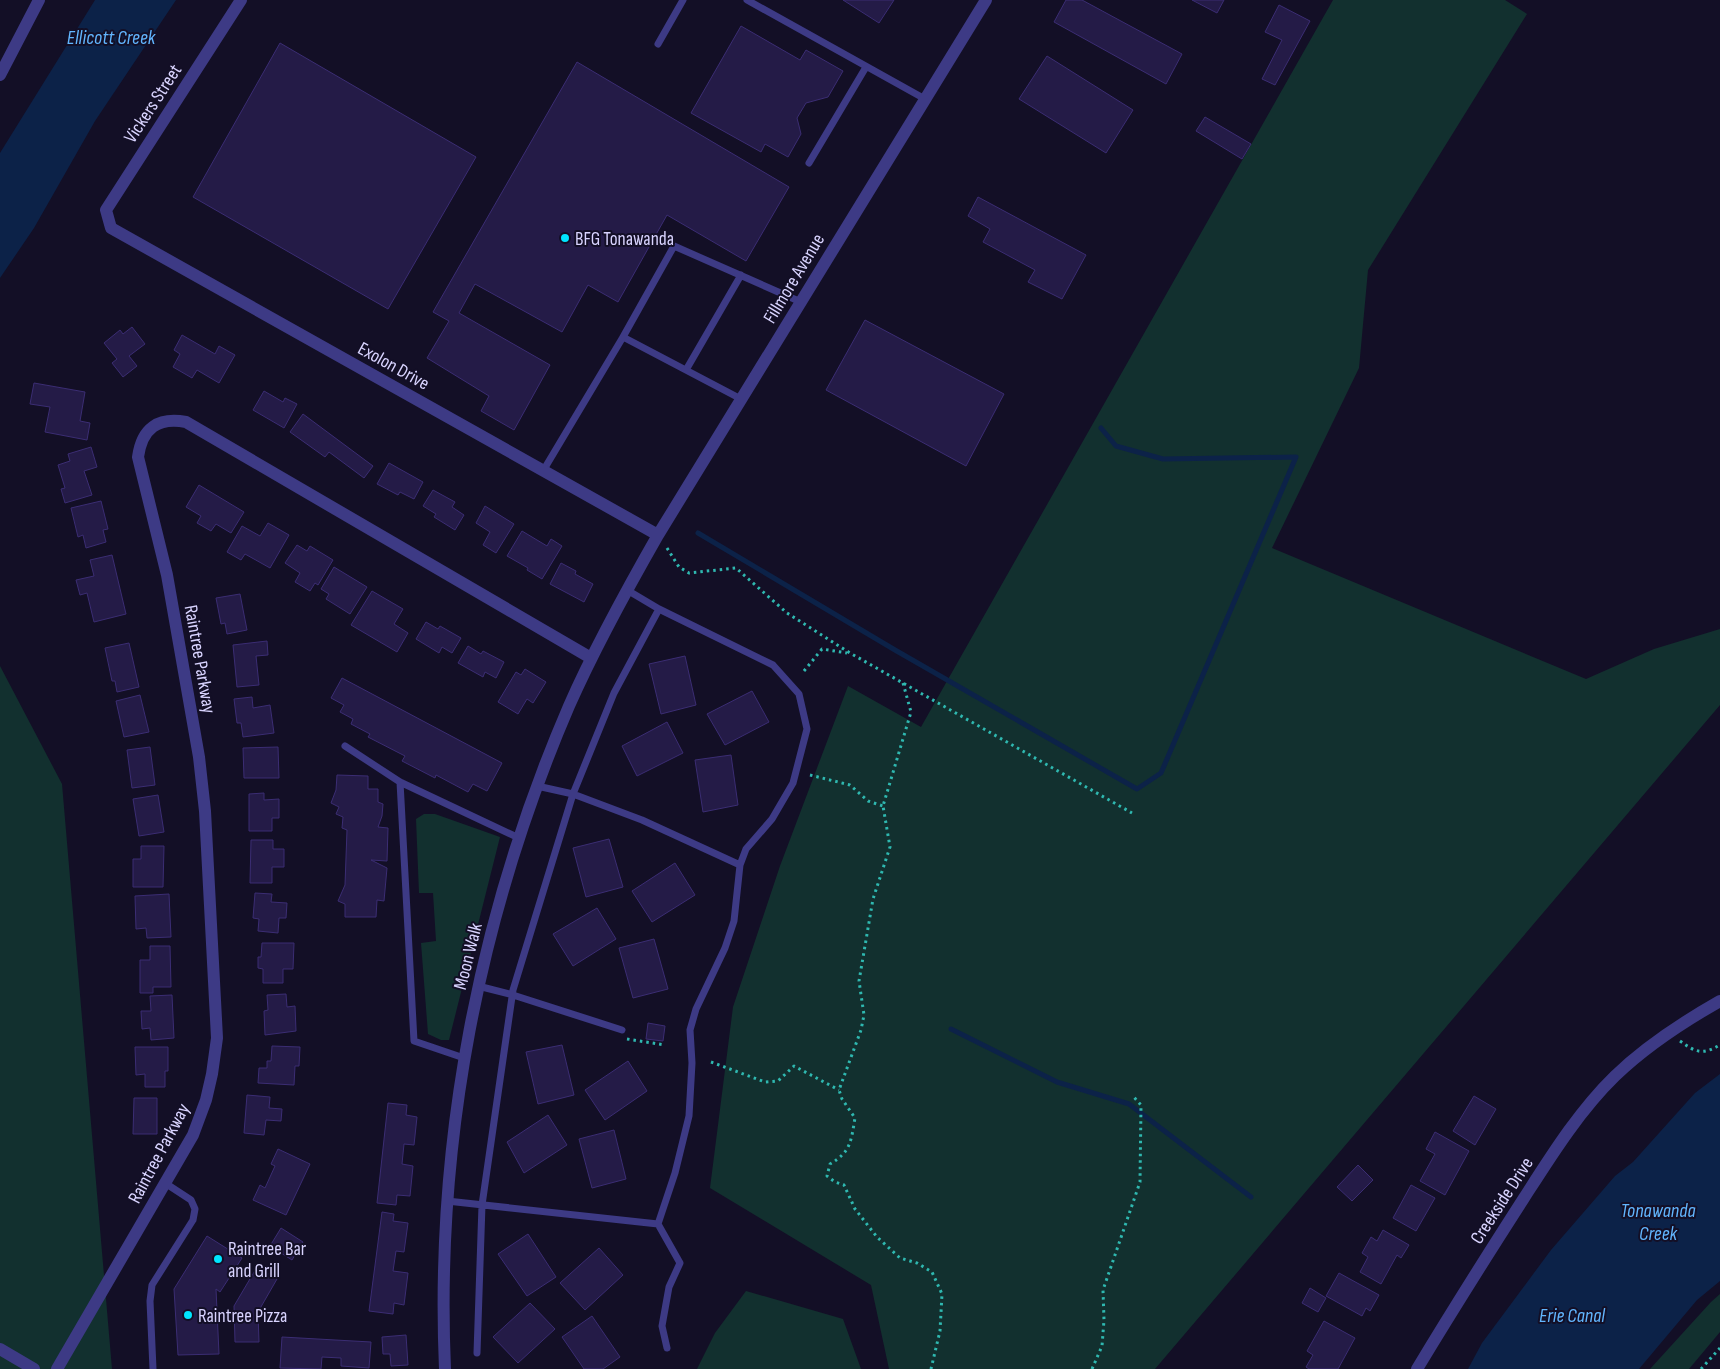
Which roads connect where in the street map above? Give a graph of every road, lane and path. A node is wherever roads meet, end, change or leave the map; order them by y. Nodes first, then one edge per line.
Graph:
1 (39, 0) edge
2 (241, 0) edge
3 (683, 0) edge
4 (747, 0) edge
5 (986, 0) edge
6 (658, 44) dead end
7 (866, 66) junction
8 (0, 74) edge
9 (925, 99) junction
10 (809, 163) dead end
11 (112, 228) joint
12 (741, 275) junction
13 (801, 302) junction
14 (624, 337) junction
15 (686, 370) junction
16 (742, 399) junction
17 (543, 471) junction
18 (658, 535) junction
19 (634, 577) joint
20 (627, 590) junction
21 (659, 609) junction
22 (850, 653) junction
23 (591, 658) junction
24 (804, 671) dead end
25 (903, 683) junction
26 (346, 746) dead end
27 (810, 775) dead end
28 (400, 782) junction
29 (537, 786) junction
30 (573, 794) junction
31 (884, 806) junction
32 (1132, 813) dead end
33 (519, 838) junction
34 (740, 865) junction
35 (478, 986) junction
36 (513, 995) junction
37 (1720, 1001) edge
38 (622, 1030) joint
39 (1679, 1041) dead end
40 (1720, 1045) edge
41 (665, 1046) dead end
42 (464, 1058) junction
43 (710, 1062) dead end
44 (838, 1090) junction
45 (1132, 1095) dead end
46 (165, 1183) junction
47 (447, 1202) junction
48 (482, 1205) junction
49 (658, 1224) junction
50 (667, 1348) dead end
51 (1720, 1348) edge
52 (0, 1349) edge
53 (477, 1353) dead end
54 (34, 1369) edge
55 (57, 1369) edge
56 (153, 1369) edge
57 (445, 1369) edge
58 (931, 1369) edge
59 (1092, 1369) edge
60 (1417, 1369) edge
61 (1701, 1369) edge

1 - 8 street
2 - 11 street, Vickers Street
3 - 6 lane
4 - 7 lane
5 - 9 street, Fillmore Avenue
7 - 9 lane
7 - 10 lane
9 - 13 street, Fillmore Avenue
11 - 17 street, Exolon Drive
12 - 13 lane
12 - 14 lane
12 - 15 lane
13 - 16 street, Fillmore Avenue
14 - 15 lane
14 - 17 lane
15 - 16 lane
16 - 18 street, Fillmore Avenue
17 - 18 street, Exolon Drive
18 - 19 street, Fillmore Avenue
18 - 22 path
19 - 20 street, Moon Walk
20 - 21 lane
20 - 23 street, Moon Walk
21 - 30 lane
21 - 34 lane
22 - 24 path
22 - 25 path
23 - 29 street, Moon Walk
23 - 46 street, Raintree Parkway
25 - 31 path
25 - 32 path
26 - 28 lane
27 - 31 path
28 - 33 lane
28 - 42 lane
29 - 30 lane
29 - 33 street, Moon Walk
30 - 34 lane
30 - 36 lane
31 - 44 path
33 - 35 street, Moon Walk
34 - 49 lane
35 - 36 lane
35 - 42 street, Moon Walk
36 - 38 lane
36 - 48 lane
37 - 60 street, Creekside Drive
38 - 41 path
39 - 40 path
42 - 47 street, Moon Walk
43 - 44 path
44 - 58 path
45 - 59 path
46 - 55 street, Raintree Parkway
46 - 56 lane
47 - 48 lane
47 - 57 street, Moon Walk
48 - 49 lane
48 - 53 lane
49 - 50 lane
51 - 61 path
52 - 54 street

